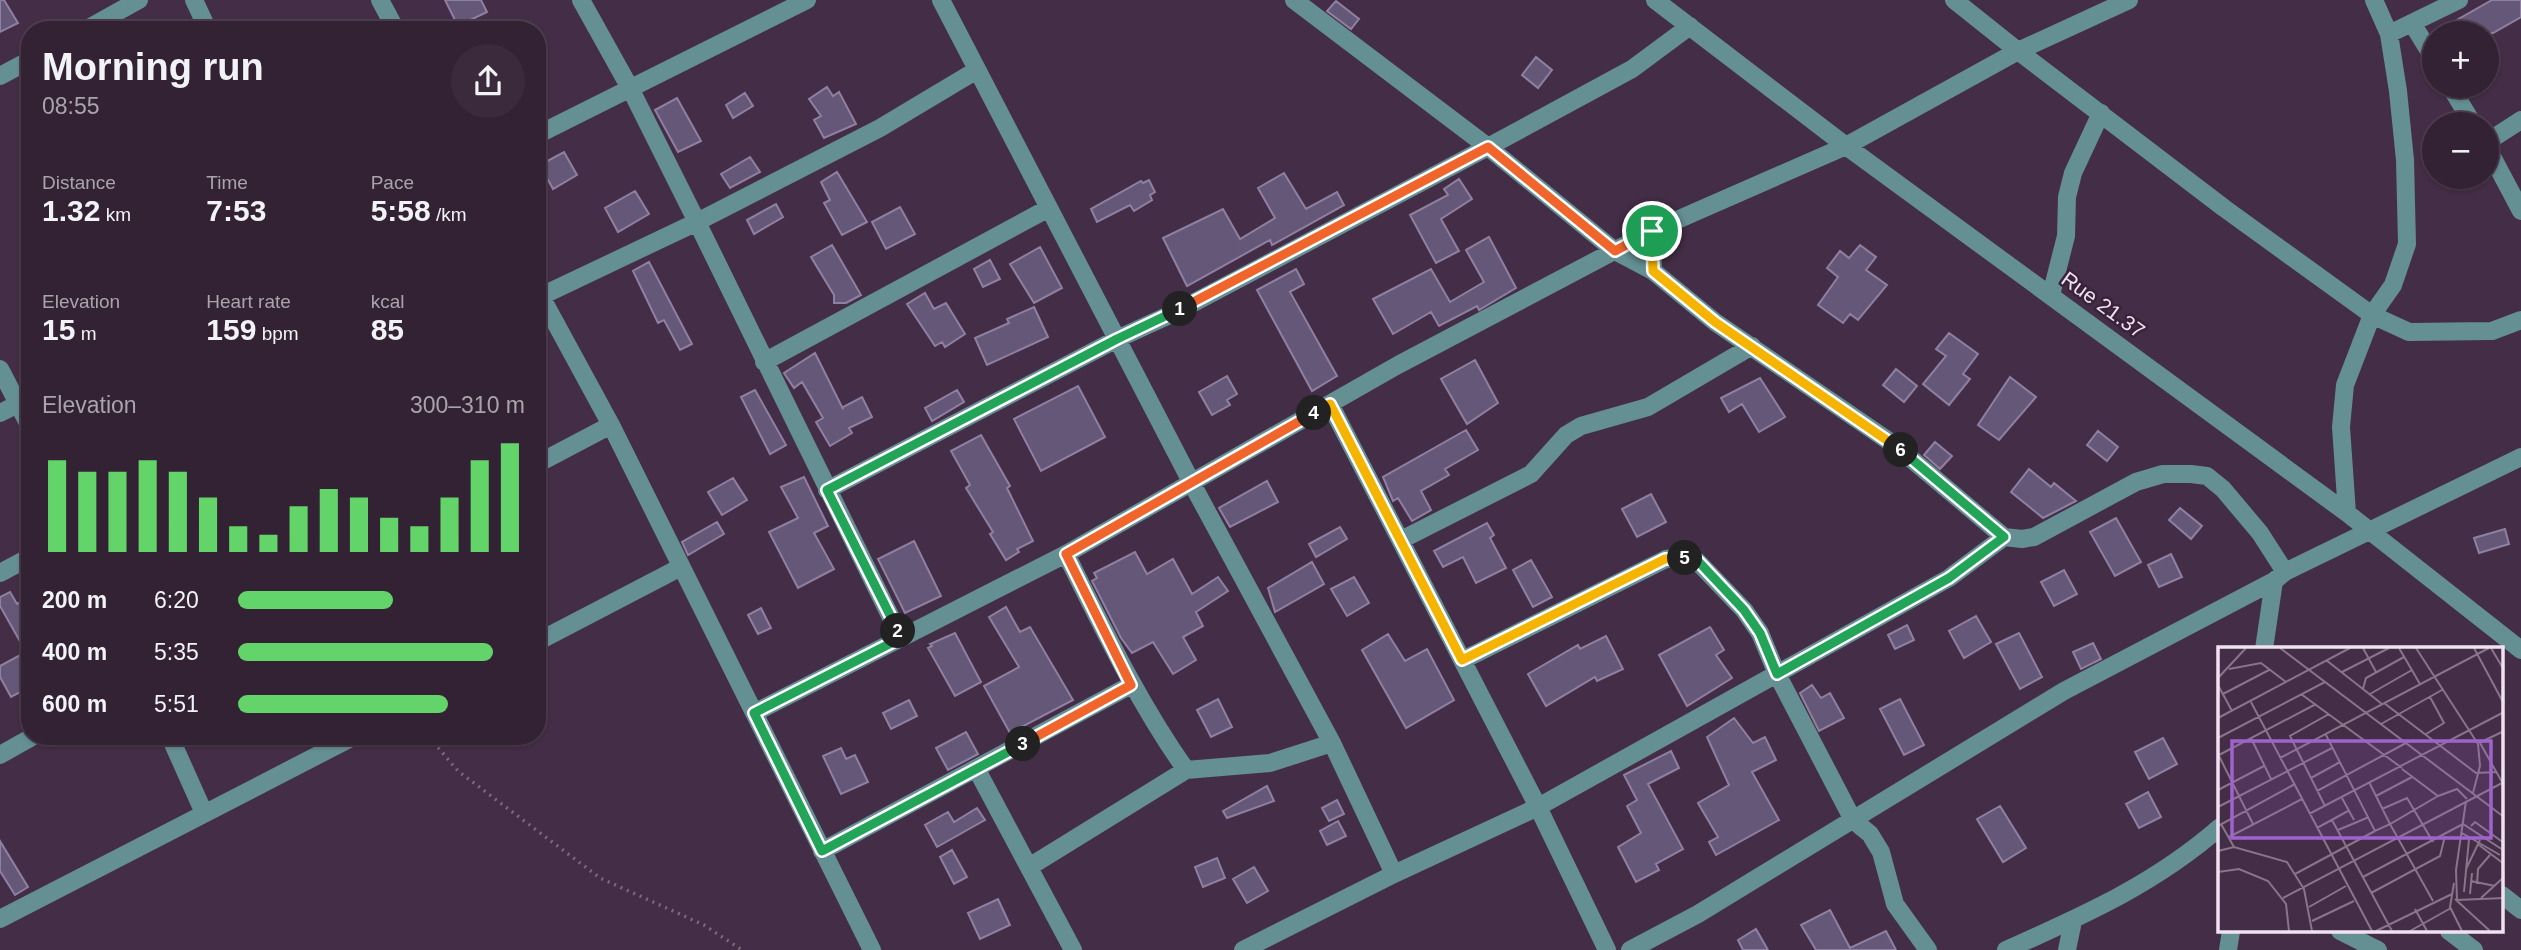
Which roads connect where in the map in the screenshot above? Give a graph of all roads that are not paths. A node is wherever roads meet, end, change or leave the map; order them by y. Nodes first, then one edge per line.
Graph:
1 (139, 0) edge
2 (194, 0) edge
3 (380, 0) edge
4 (581, 0) edge
5 (807, 0) edge
6 (941, 0) edge
7 (1294, 0) edge
8 (1655, 0) edge
9 (1954, 0) edge
10 (2129, 0) edge
11 (2374, 0) edge
12 (2459, 0) edge
13 (101, 21) edge
14 (204, 21) edge
15 (391, 21) edge
16 (2412, 23) junction
17 (1690, 26) junction
18 (2389, 34) junction
19 (2422, 39) edge
20 (2018, 51) junction
21 (21, 65) edge
22 (977, 70) junction
23 (0, 76) edge
24 (629, 88) junction
25 (2101, 113) junction
26 (2521, 120) edge
27 (546, 130) edge
28 (2499, 136) edge
29 (1846, 146) junction
30 (1488, 147) junction
31 (2499, 168) edge
32 (1049, 208) junction
33 (2521, 211) edge
34 (697, 222) junction
35 (1652, 231) junction
36 (1615, 251) junction
37 (1653, 271) junction
38 (546, 290) edge
39 (2051, 295) junction
40 (546, 308) edge
41 (2372, 315) junction
42 (2521, 320) edge
43 (1117, 339) junction
44 (1752, 346) junction
45 (764, 362) junction
46 (0, 369) edge
47 (21, 396) edge
48 (21, 402) edge
49 (1330, 404) junction
50 (0, 413) edge
51 (611, 425) junction
52 (2521, 457) edge
53 (546, 459) edge
54 (1191, 482) junction
55 (827, 490) junction
56 (2347, 513) junction
57 (2369, 531) junction
58 (2004, 537) junction
59 (1401, 540) junction
60 (1066, 554) junction
61 (21, 562) edge
62 (681, 567) junction
63 (0, 573) edge
64 (2280, 576) junction
65 (546, 637) edge
66 (901, 638) junction
67 (2519, 645) edge
68 (2264, 647) edge
69 (1462, 660) junction
70 (1777, 674) junction
71 (1131, 685) junction
72 (754, 713) junction
73 (21, 743) edge
74 (1332, 743) junction
75 (174, 745) edge
76 (338, 745) edge
77 (1, 753) edge
78 (977, 770) junction
79 (1186, 770) junction
80 (1538, 807) junction
81 (204, 814) junction
82 (1853, 820) junction
83 (2218, 829) edge
84 (822, 851) junction
85 (1029, 867) junction
86 (1394, 874) junction
87 (2504, 897) edge
88 (2521, 910) edge
89 (0, 919) edge
90 (2073, 921) junction
91 (2231, 932) edge
92 (2342, 932) edge
93 (2450, 932) edge
94 (872, 950) edge
95 (1073, 950) edge
96 (1242, 950) edge
97 (1607, 950) edge
98 (1630, 950) edge
99 (1928, 950) edge
100 (2006, 950) edge
101 (2067, 950) edge
102 (2228, 950) edge
103 (2378, 950) edge
104 (2473, 950) edge

1 - 13 street
2 - 14 street
3 - 15 street
4 - 24 street
5 - 24 street
6 - 22 street
7 - 30 street
8 - 17 street, Rue 21.37
9 - 20 street
10 - 20 street
11 - 18 street
12 - 16 street
16 - 18 street
16 - 19 street
17 - 29 street, Rue 21.37
17 - 30 street
18 - 41 street
20 - 25 street
20 - 29 street
21 - 23 street
22 - 32 street
22 - 34 street
24 - 27 street
24 - 34 street
25 - 39 street
25 - 41 street
26 - 28 street
29 - 35 street
29 - 39 street, Rue 21.37
30 - 36 street
30 - 43 street
31 - 33 street
32 - 43 street
32 - 45 street
34 - 38 street
34 - 45 street
35 - 36 street
35 - 37 street
36 - 37 street
36 - 49 street
37 - 44 street
39 - 56 street, Rue 21.37
40 - 51 street
41 - 42 street
41 - 56 street
43 - 54 street
43 - 55 street
44 - 58 street
44 - 59 street
45 - 55 street
46 - 47 street
48 - 50 street
49 - 54 street
49 - 59 street
51 - 53 street
51 - 62 street
52 - 57 street
54 - 60 street
54 - 74 street
55 - 66 street
56 - 57 street, Rue 21.37
57 - 64 street
57 - 67 street, Rue 21.37
58 - 64 street
58 - 70 street
59 - 69 street
60 - 66 street
60 - 71 street
61 - 63 street
62 - 65 street
62 - 72 street
64 - 68 street
64 - 82 street
66 - 72 street
69 - 70 street
69 - 80 street
70 - 80 street
70 - 82 street
71 - 78 street
71 - 79 street
72 - 84 street
73 - 77 street
74 - 79 street
74 - 86 street
75 - 81 street
76 - 81 street
78 - 84 street
78 - 85 street
79 - 85 street
80 - 86 street
80 - 97 street
81 - 89 street
82 - 98 street
82 - 99 street
83 - 90 street
84 - 94 street
85 - 95 street
86 - 96 street
87 - 88 street
90 - 100 street
90 - 101 street
91 - 102 street
92 - 103 street
93 - 104 street

